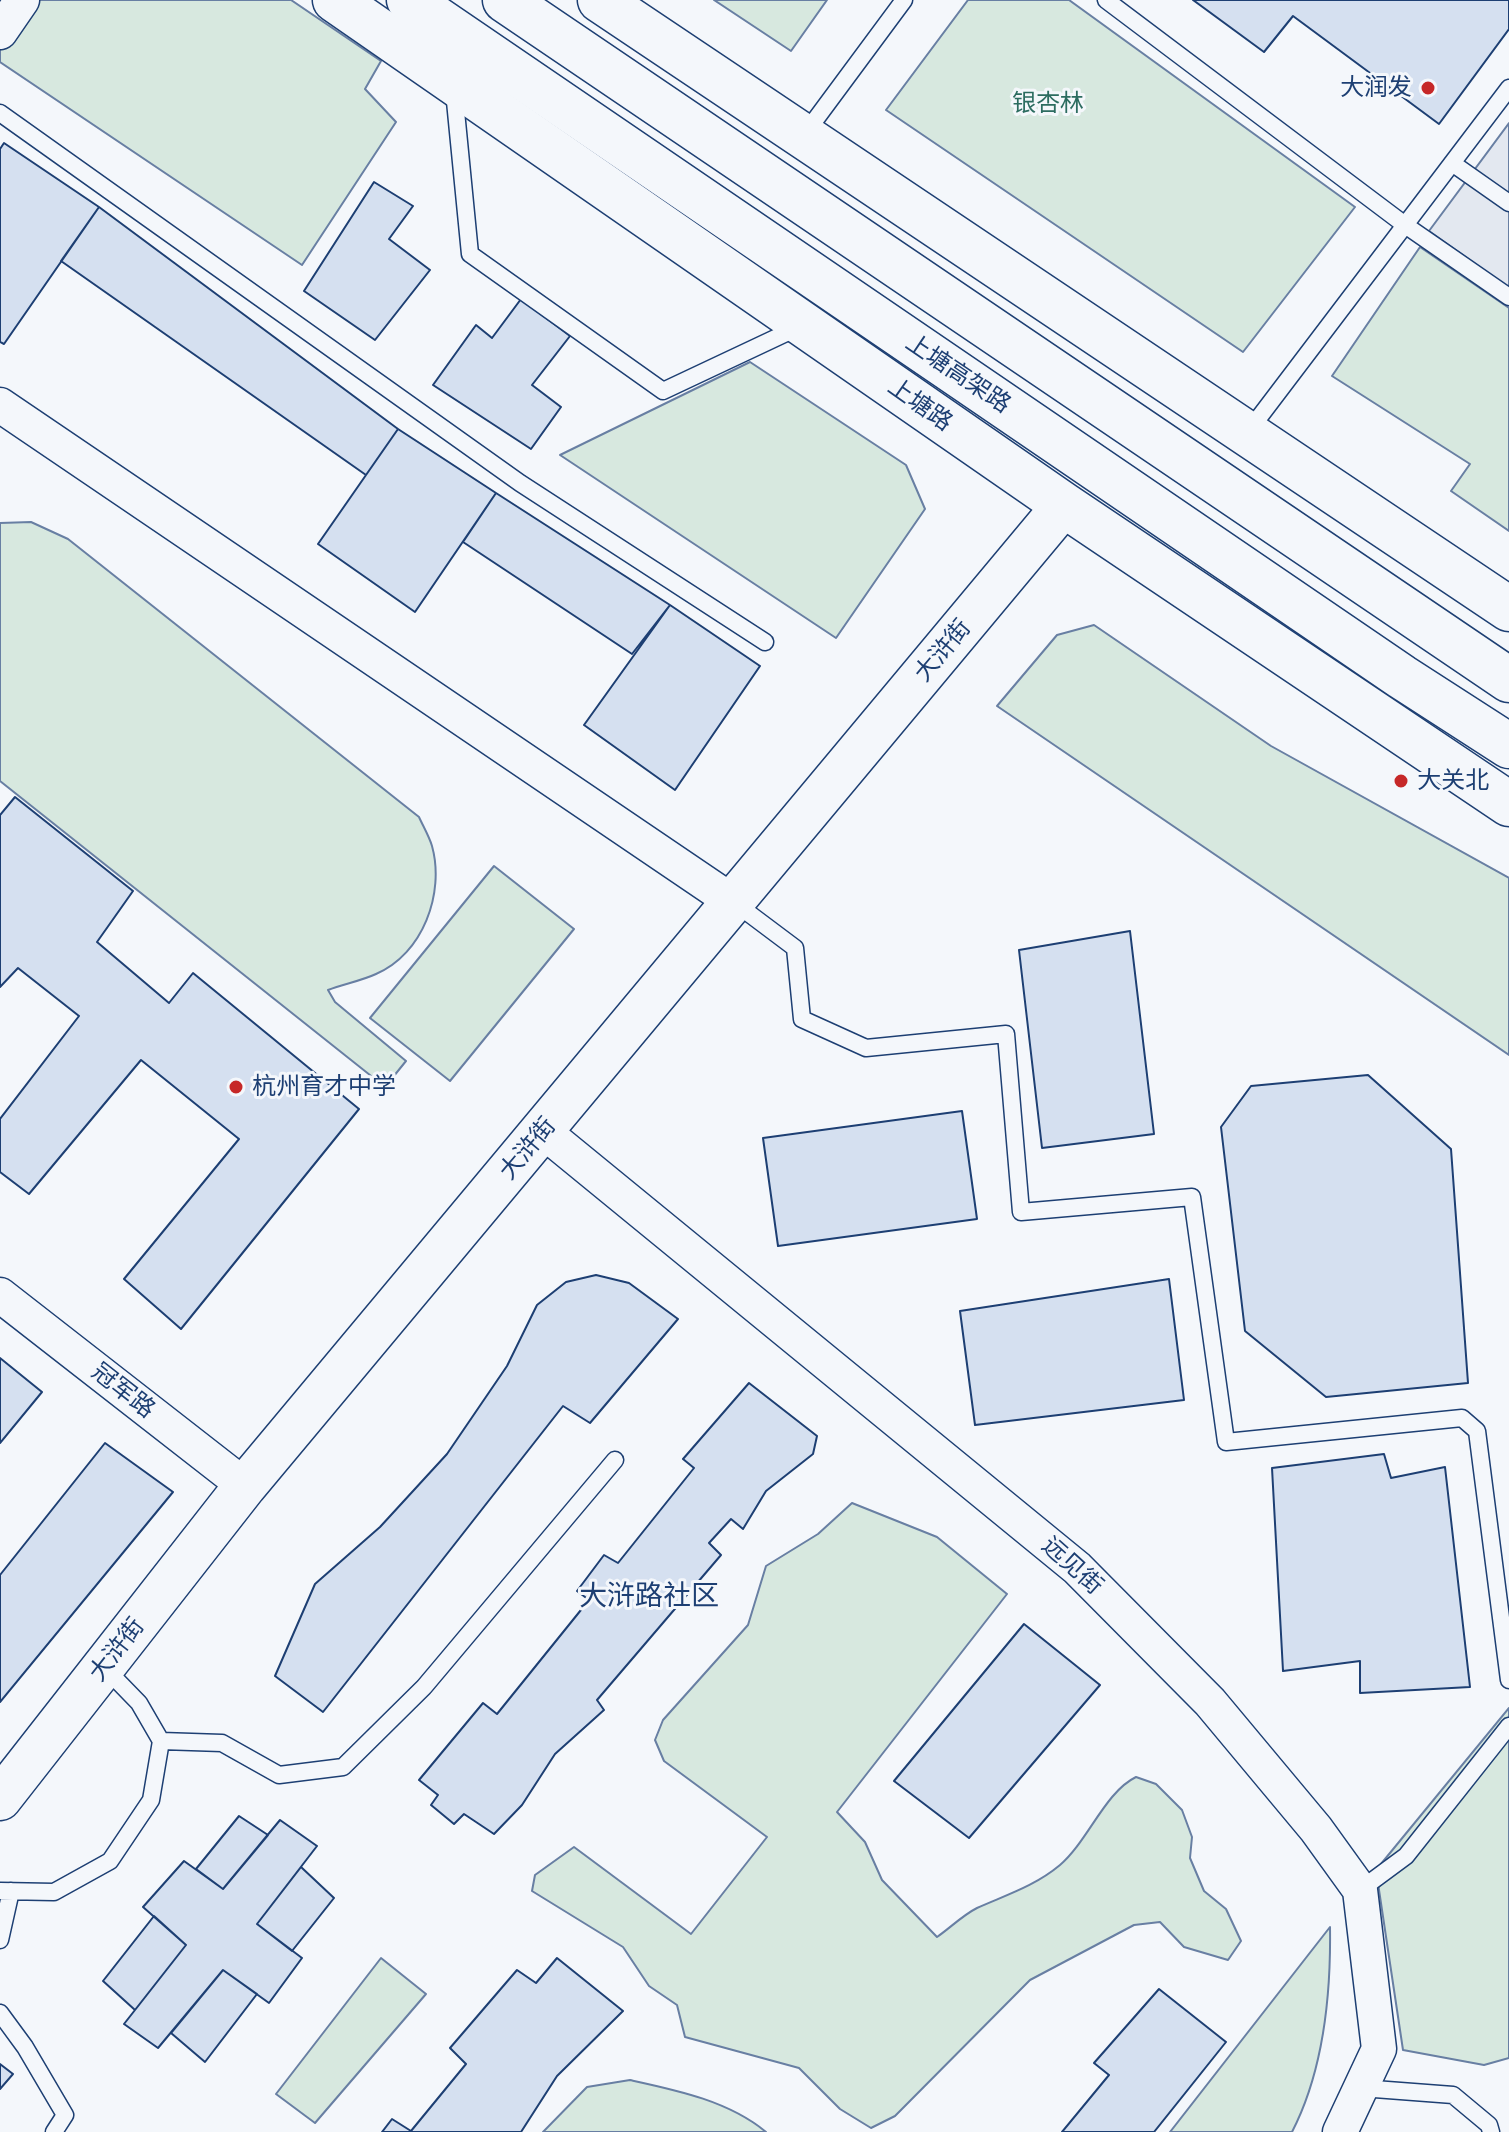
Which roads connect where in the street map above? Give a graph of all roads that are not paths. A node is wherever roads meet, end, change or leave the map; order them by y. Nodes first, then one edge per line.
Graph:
1 (22, 0) edge
2 (335, 0) edge
3 (409, 0) edge
4 (505, 0) edge
5 (600, 0) edge
6 (904, 0) edge
7 (1106, 0) edge
8 (0, 32) edge
9 (453, 81) junction
10 (1509, 88) edge
11 (0, 113) edge
12 (803, 136) junction
13 (1452, 163) junction
14 (1509, 203) edge
15 (1405, 225) junction
16 (1509, 297) edge
17 (804, 325) junction
18 (0, 405) edge
19 (1247, 434) junction
20 (1064, 505) junction
21 (1509, 609) edge
22 (765, 642) dead end
23 (1509, 680) edge
24 (1509, 746) edge
25 (1509, 804) edge
26 (733, 902) junction
27 (543, 1131) junction
28 (0, 1295) edge
29 (615, 1460) dead end
30 (245, 1486) junction
31 (104, 1667) junction
32 (1509, 1680) edge
33 (1509, 1726) edge
34 (161, 1741) junction
35 (3, 1790) edge
36 (1360, 1890) junction
37 (6, 1891) edge
38 (0, 1940) edge
39 (0, 2013) edge
40 (1361, 2088) junction
41 (54, 2132) edge
42 (1340, 2132) edge
43 (1491, 2132) edge

1 - 8 street
2 - 9 main road, 上塘路
3 - 24 main road, 上塘高架路
4 - 23 main road
5 - 12 main road
6 - 12 lane
7 - 15 lane
9 - 17 main road, 上塘路
9 - 17 lane
10 - 13 lane
11 - 22 lane
12 - 19 main road
13 - 14 lane
13 - 15 lane
15 - 16 lane
15 - 19 lane
17 - 20 main road, 上塘路
18 - 26 street
19 - 21 main road
20 - 25 main road, 上塘路
20 - 26 street, 大浒街
26 - 27 street, 大浒街
26 - 32 lane
27 - 30 street, 大浒街
27 - 36 street, 远见街
28 - 30 street, 冠军路
29 - 34 lane
30 - 31 street, 大浒街
31 - 34 lane
31 - 35 street, 大浒街
33 - 36 lane
34 - 37 lane
36 - 40 street, 远见街
37 - 38 lane
39 - 41 lane
40 - 42 street, 远见街
40 - 43 lane

